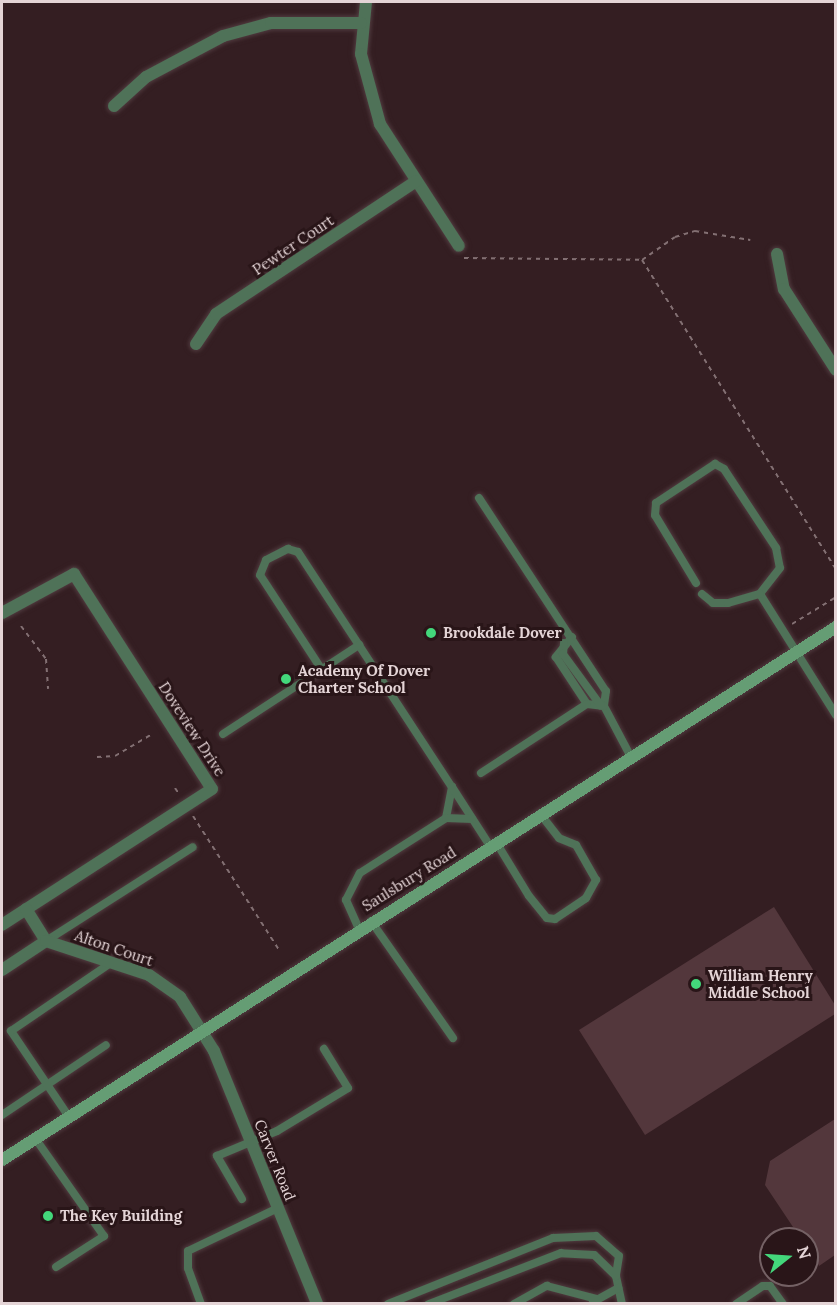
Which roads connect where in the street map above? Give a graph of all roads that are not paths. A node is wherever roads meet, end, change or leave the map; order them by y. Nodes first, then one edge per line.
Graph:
1 (366, 2) edge
2 (361, 23) junction
3 (114, 106) dead end
4 (416, 181) junction
5 (460, 252) road end
6 (777, 254) dead end
7 (196, 344) dead end
8 (836, 370) edge
9 (479, 498) dead end
10 (696, 583) dead end
11 (702, 594) dead end
12 (760, 594) junction
13 (2, 613) edge
14 (836, 627) edge
15 (569, 639) junction
16 (359, 645) junction
17 (796, 652) junction
18 (322, 670) junction
19 (587, 704) junction
20 (603, 706) junction
21 (836, 715) edge
22 (223, 734) dead end
23 (630, 757) junction
24 (481, 773) dead end
25 (452, 787) junction
26 (540, 814) junction
27 (446, 818) junction
28 (472, 819) junction
29 (493, 844) junction
30 (193, 847) dead end
31 (26, 909) junction
32 (371, 921) junction
33 (2, 925) edge
34 (359, 929) junction
35 (46, 941) junction
36 (112, 962) junction
37 (2, 970) edge
38 (202, 1030) junction
39 (453, 1038) dead end
40 (106, 1045) dead end
41 (324, 1049) dead end
42 (47, 1084) junction
43 (2, 1115) edge
44 (69, 1117) junction
45 (35, 1138) junction
46 (251, 1142) junction
47 (2, 1160) edge
48 (242, 1199) dead end
49 (278, 1208) junction
50 (56, 1267) dead end
51 (616, 1276) junction
52 (618, 1288) junction
53 (593, 1301) edge
54 (201, 1304) edge
55 (317, 1304) edge
56 (388, 1304) edge
57 (429, 1304) edge
58 (514, 1304) edge
59 (622, 1304) edge
60 (736, 1304) edge
61 (783, 1304) edge

1 - 2 street
2 - 3 street
2 - 4 street
4 - 5 street
4 - 7 street, Pewter Court
6 - 8 street
9 - 15 lane
10 - 12 lane
11 - 12 lane
12 - 17 lane
13 - 31 street, Doveview Drive
14 - 17 main road, Saulsbury Road
15 - 19 lane
15 - 20 lane
15 - 20 lane
16 - 18 lane
16 - 18 lane
16 - 25 lane
17 - 21 lane
17 - 23 main road, Saulsbury Road
18 - 22 lane
19 - 20 lane
19 - 24 lane
20 - 23 lane
23 - 26 main road, Saulsbury Road
25 - 27 lane
25 - 28 lane
26 - 29 main road, Saulsbury Road
26 - 29 lane
27 - 28 lane
27 - 34 lane
28 - 29 lane
29 - 32 main road, Saulsbury Road
30 - 35 lane
31 - 33 street, Doveview Drive
31 - 35 street
32 - 34 main road, Saulsbury Road
32 - 39 lane
34 - 38 main road, Saulsbury Road
35 - 36 street, Alton Court
35 - 37 street
36 - 38 street, Alton Court
36 - 42 lane
38 - 44 main road, Saulsbury Road
38 - 46 street, Carver Road
40 - 42 lane
41 - 46 lane
42 - 43 lane
42 - 44 lane
44 - 45 main road, Saulsbury Road
45 - 47 main road, Saulsbury Road
45 - 50 lane
46 - 48 lane
46 - 49 street, Carver Road
49 - 54 lane
49 - 55 street, Carver Road
51 - 52 lane
51 - 56 lane
51 - 57 lane
52 - 53 lane
52 - 59 lane
53 - 58 lane
60 - 61 lane

